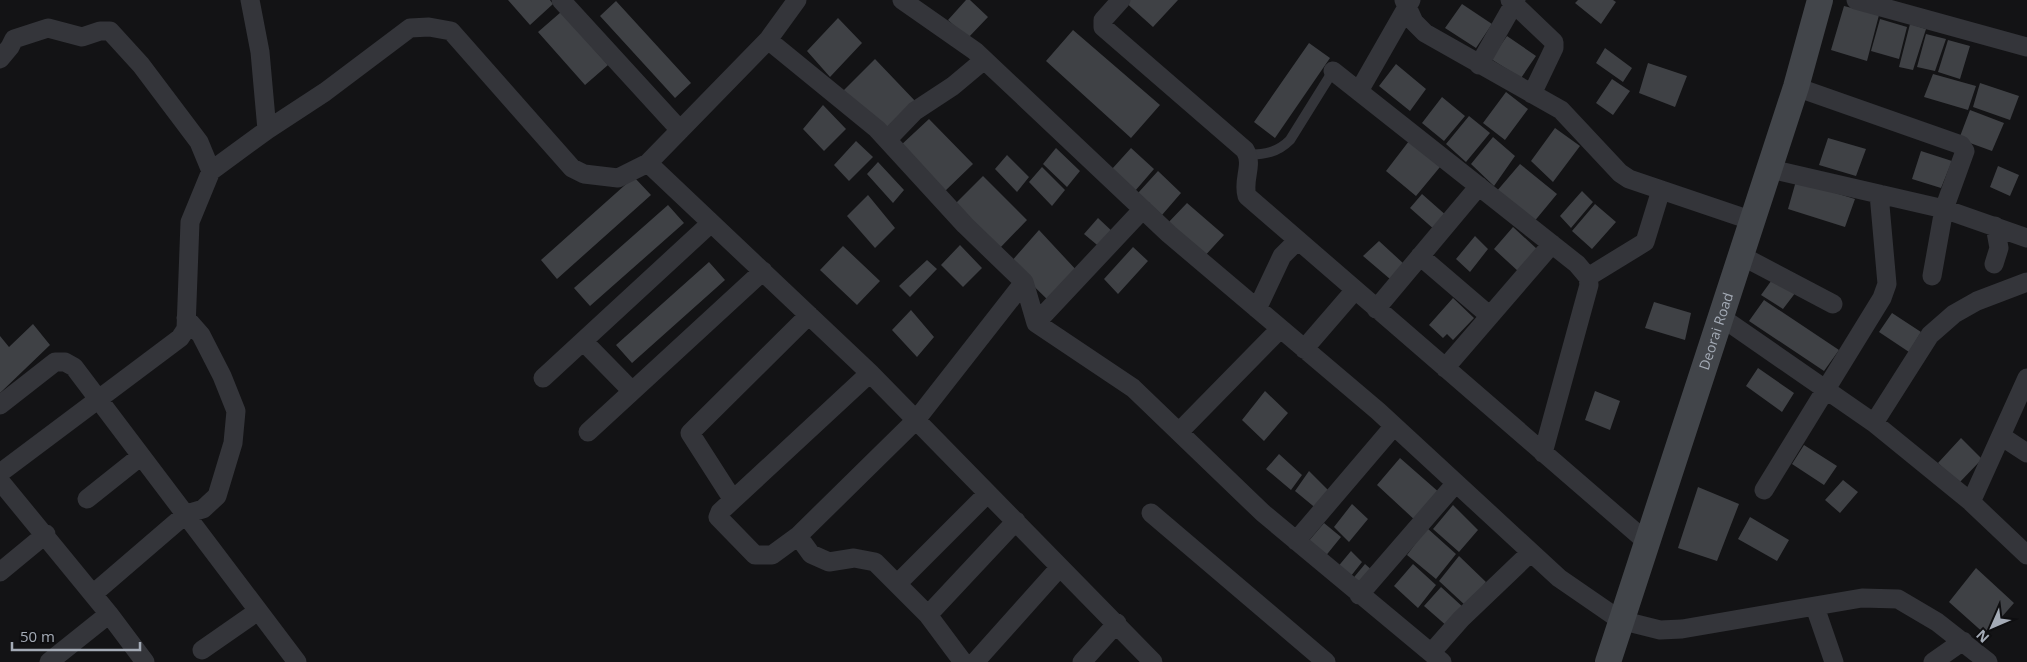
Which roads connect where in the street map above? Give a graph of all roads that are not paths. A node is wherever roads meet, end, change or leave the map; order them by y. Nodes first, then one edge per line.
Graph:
1 (250, 0) edge
2 (562, 0) edge
3 (797, 0) edge
4 (902, 0) edge
5 (1121, 0) edge
6 (1820, 0) edge
7 (1856, 0) edge
8 (1513, 1) edge
9 (1407, 3) edge
10 (768, 40) junction
11 (2027, 47) edge
12 (0, 59) edge
13 (984, 60) junction
14 (1480, 65) junction
15 (1333, 71) joint
16 (1796, 87) junction
17 (1359, 91) junction
18 (1532, 94) junction
19 (266, 130) junction
20 (680, 130) junction
21 (887, 140) junction
22 (1248, 155) junction
23 (648, 163) junction
24 (1770, 169) junction
25 (211, 171) junction
26 (1480, 186) junction
27 (1661, 190) junction
28 (1879, 194) junction
29 (1143, 209) junction
30 (1944, 209) junction
31 (1753, 221) junction
32 (711, 223) junction
33 (1995, 226) junction
34 (2023, 234) edge
35 (1298, 240) junction
36 (1552, 244) junction
37 (1420, 256) junction
38 (1742, 256) junction
39 (1994, 264) dead end
40 (762, 271) junction
41 (1932, 276) dead end
42 (1588, 277) junction
43 (1024, 282) junction
44 (2027, 282) edge
45 (1355, 290) junction
46 (1834, 304) dead end
47 (1257, 309) junction
48 (1376, 309) junction
49 (809, 315) junction
50 (1490, 316) junction
51 (1721, 317) junction
52 (186, 318) junction
53 (1036, 323) junction
54 (1280, 329) junction
55 (583, 341) junction
56 (1304, 349) junction
57 (1445, 368) junction
58 (870, 373) junction
59 (543, 378) dead end
60 (2027, 378) edge
61 (1825, 389) junction
62 (632, 390) junction
63 (100, 400) junction
64 (0, 405) edge
65 (916, 420) junction
66 (1874, 423) junction
67 (1394, 426) junction
68 (588, 432) dead end
69 (1179, 432) junction
70 (2001, 436) junction
71 (1543, 453) junction
72 (2027, 453) edge
73 (140, 456) junction
74 (0, 473) edge
75 (0, 481) edge
76 (1456, 483) junction
77 (1764, 490) dead end
78 (987, 494) junction
79 (88, 499) dead end
80 (733, 500) junction
81 (1971, 502) junction
82 (1151, 512) dead end
83 (186, 514) junction
84 (1016, 521) junction
85 (46, 534) junction
86 (798, 536) junction
87 (1296, 541) junction
88 (1648, 544) junction
89 (1531, 552) junction
90 (2027, 555) edge
91 (1060, 567) junction
92 (0, 572) edge
93 (898, 583) junction
94 (93, 594) junction
95 (1358, 594) junction
96 (1815, 606) junction
97 (258, 610) junction
98 (110, 614) junction
99 (928, 615) junction
100 (1620, 620) junction
101 (1117, 623) junction
102 (1963, 641) junction
103 (202, 650) dead end
104 (1436, 658) edge
105 (48, 662) edge
106 (145, 662) edge
107 (297, 662) edge
108 (963, 662) edge
109 (975, 662) edge
110 (1082, 662) edge
111 (1153, 662) edge
112 (1326, 662) edge
113 (1608, 662) edge
114 (1834, 662) edge
115 (1933, 662) edge
116 (1988, 662) edge

1 - 19 street
2 - 20 street
3 - 10 street
4 - 13 street
5 - 22 street
6 - 16 street, Deorai Road
7 - 11 street
8 - 14 street
8 - 18 street
9 - 14 street
9 - 17 street
10 - 20 street
10 - 21 street
12 - 25 street
13 - 21 street
13 - 29 street
14 - 18 street
15 - 17 street
15 - 22 lane
16 - 24 street, Deorai Road
16 - 30 street
17 - 26 street
18 - 27 street
19 - 23 street
19 - 25 street
20 - 23 street
21 - 43 street
22 - 35 street
23 - 32 street
24 - 28 street
24 - 31 street, Deorai Road
25 - 52 street
26 - 36 street
26 - 37 street
27 - 31 street
27 - 42 street
28 - 30 street
28 - 61 street
29 - 47 street
29 - 53 street
30 - 33 street
30 - 41 street
31 - 38 street, Deorai Road
32 - 40 street
32 - 55 street
33 - 34 street
33 - 39 street
35 - 45 street
35 - 47 street
36 - 42 street
36 - 50 street
37 - 48 street
37 - 50 street
38 - 46 street
38 - 51 street, Deorai Road
40 - 49 street
40 - 62 street
42 - 71 street
43 - 53 street
43 - 65 street
44 - 66 street
45 - 48 street
45 - 56 street
47 - 54 street
48 - 57 street
49 - 58 street
49 - 80 street
50 - 57 street
51 - 61 street
51 - 88 street, Deorai Road
52 - 63 street
52 - 83 street
53 - 69 street
54 - 56 street
54 - 69 street
55 - 59 street
55 - 62 street
56 - 67 street
57 - 71 street
58 - 65 street
58 - 80 street
60 - 70 street
61 - 66 street
61 - 77 street
62 - 68 street
63 - 64 street
63 - 73 street
63 - 74 street
65 - 78 street
65 - 86 street
66 - 81 street
67 - 76 street
67 - 87 street
69 - 87 street
70 - 72 street
70 - 81 street
71 - 88 street
73 - 79 street
73 - 83 street
75 - 85 street
76 - 89 street
76 - 95 street
78 - 84 street
78 - 93 street
80 - 86 street
81 - 90 street
82 - 112 street
83 - 94 street
83 - 97 street
84 - 91 street
84 - 99 street
85 - 92 street
85 - 94 street
86 - 93 street
87 - 95 street
88 - 100 street, Deorai Road
89 - 100 street
89 - 104 street
91 - 101 street
91 - 109 street
93 - 99 street
94 - 98 street
95 - 104 street
96 - 100 street
96 - 102 street
96 - 114 street
97 - 103 street
97 - 107 street
98 - 105 street
98 - 106 street
99 - 108 street
100 - 113 street, Deorai Road
101 - 110 street
101 - 111 street
102 - 115 street
102 - 116 street

